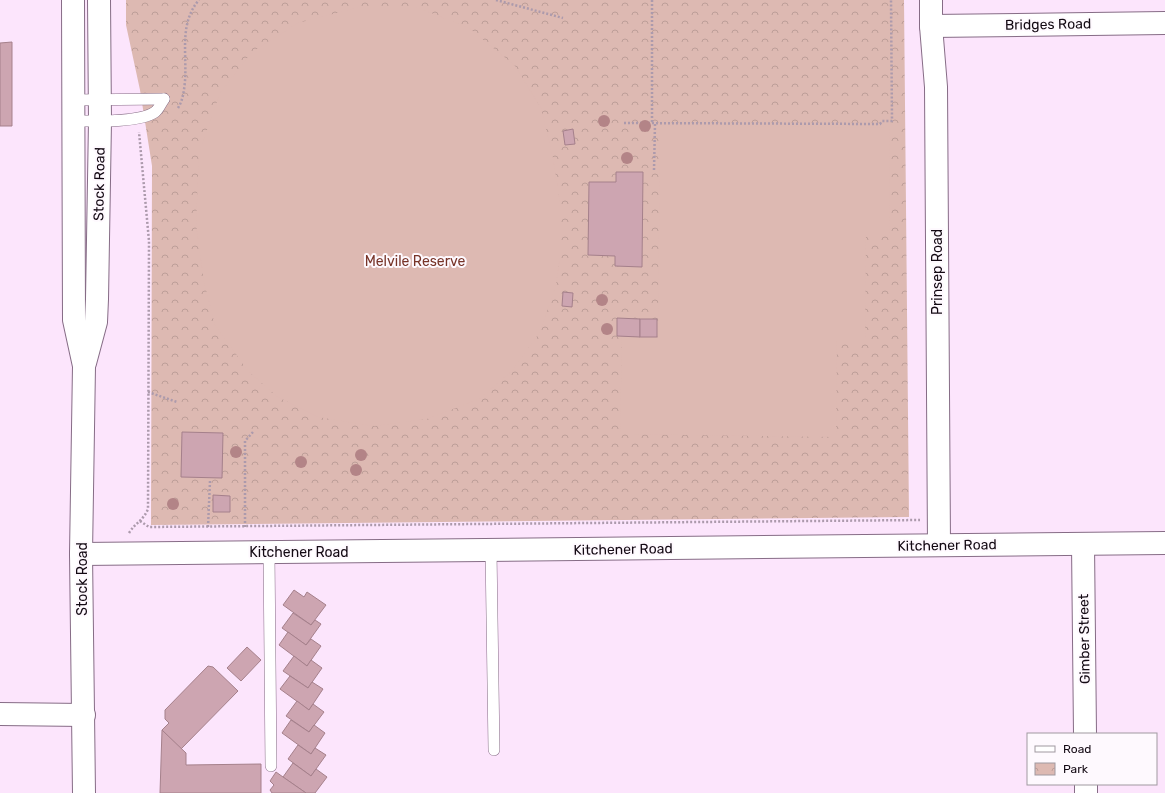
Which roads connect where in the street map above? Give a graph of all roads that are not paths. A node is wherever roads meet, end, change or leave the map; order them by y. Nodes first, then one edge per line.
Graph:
1 (73, 0) edge
2 (99, 0) edge
3 (931, 0) edge
4 (1165, 23) edge
5 (931, 26) junction
6 (100, 110) junction
7 (73, 111) junction
8 (84, 366) junction
9 (1165, 543) edge
10 (1083, 544) junction
11 (939, 545) junction
12 (491, 550) junction
13 (269, 552) junction
14 (82, 554) junction
15 (0, 714) edge
16 (84, 715) junction
17 (1085, 733) edge
18 (494, 750) dead end
19 (271, 766) dead end
20 (84, 793) edge

1 - 7 street, Stock Road
2 - 6 street, Stock Road
3 - 5 street, Prinsep Road
4 - 5 street, Bridges Road
5 - 11 street, Prinsep Road
6 - 7 lane
6 - 7 lane
6 - 8 street, Stock Road
7 - 8 street, Stock Road
8 - 14 street, Stock Road
9 - 10 street, Kitchener Road
10 - 11 street, Kitchener Road
10 - 17 street, Gimber Street
11 - 12 street, Kitchener Road
12 - 13 street, Kitchener Road
12 - 18 lane
13 - 14 street, Kitchener Road
13 - 19 lane
14 - 16 street, Stock Road
15 - 16 street
16 - 20 street, Stock Road

